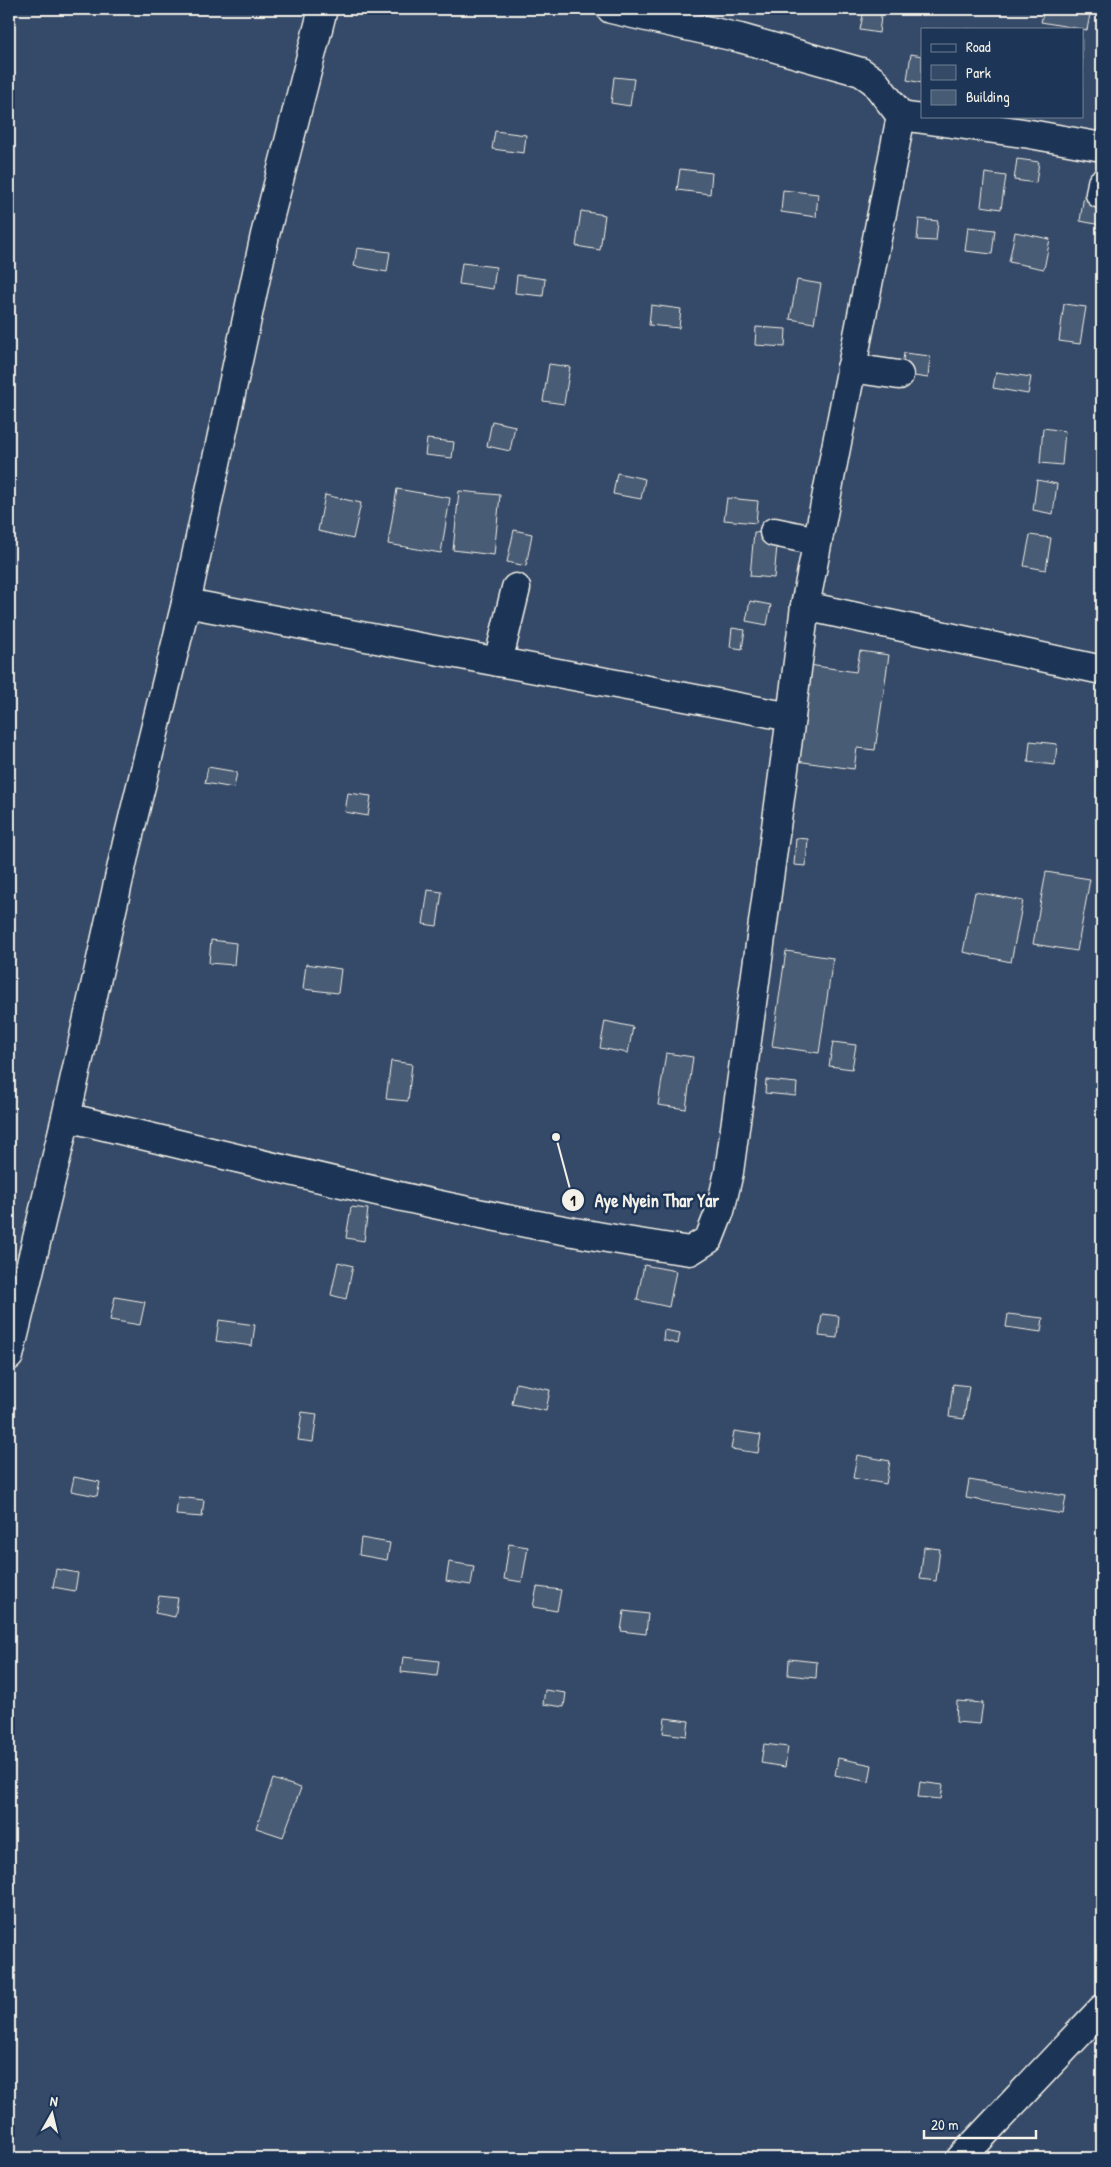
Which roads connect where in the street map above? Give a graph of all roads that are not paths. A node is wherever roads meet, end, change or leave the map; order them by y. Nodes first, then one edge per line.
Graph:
1 (323, 9) edge
2 (611, 9) edge
3 (901, 116) junction
4 (1102, 147) edge
5 (851, 368) junction
6 (899, 375) dead end
7 (774, 532) dead end
8 (817, 541) junction
9 (516, 588) dead end
10 (186, 603) junction
11 (805, 606) junction
12 (498, 662) junction
13 (1102, 670) edge
14 (791, 717) junction
15 (66, 1117) junction
16 (9, 1356) edge
17 (1102, 2009) edge
18 (961, 2158) edge

1 - 10 street
2 - 3 street
3 - 4 street
3 - 5 street
5 - 6 street
5 - 8 street
7 - 8 street
8 - 11 street
9 - 12 street
10 - 12 street
10 - 15 street
11 - 13 street
11 - 14 street
12 - 14 street
14 - 15 street
15 - 16 street
17 - 18 street

